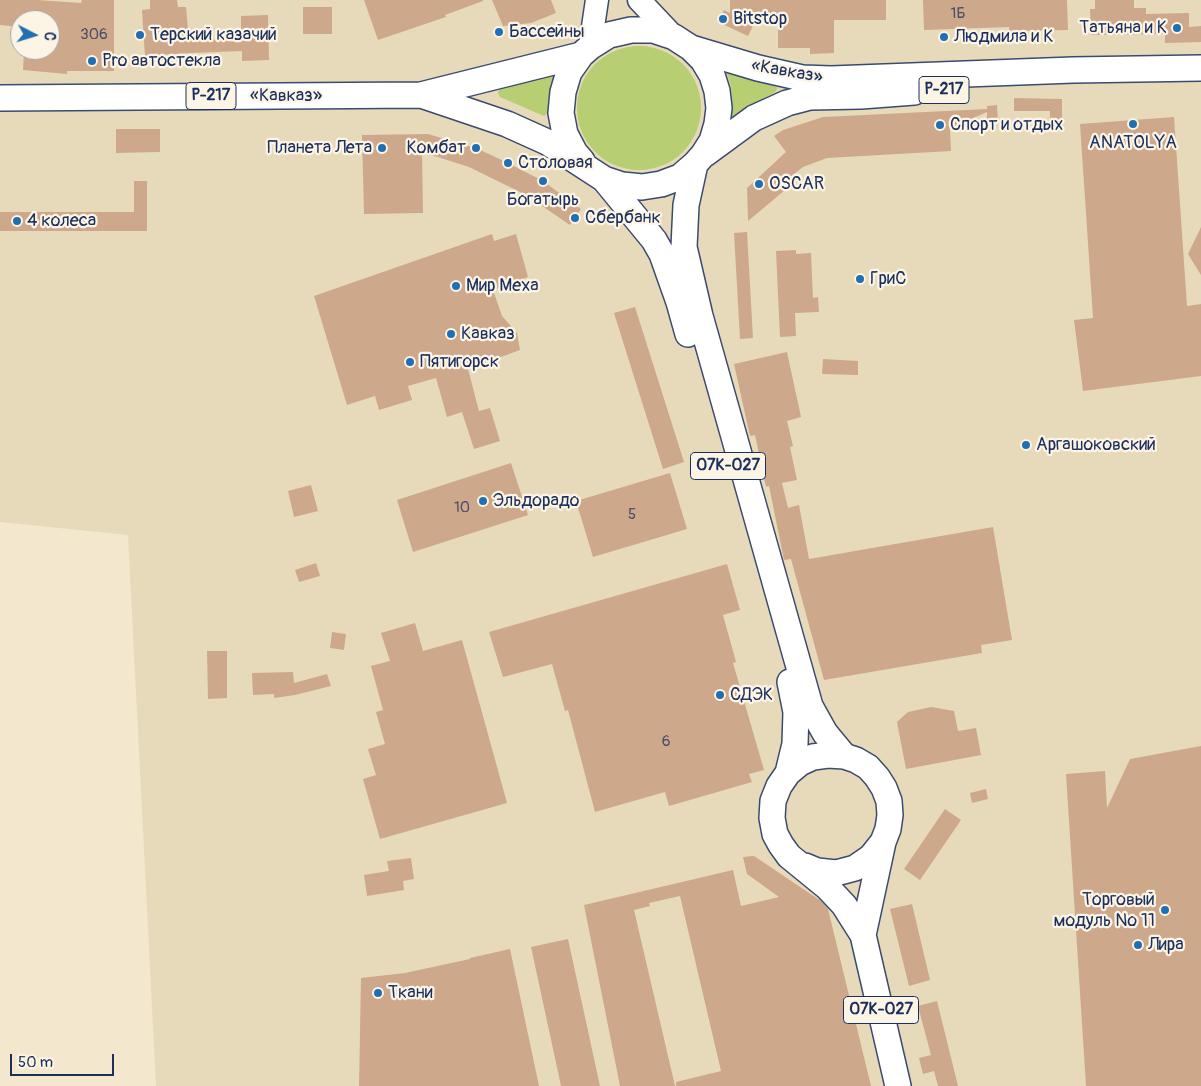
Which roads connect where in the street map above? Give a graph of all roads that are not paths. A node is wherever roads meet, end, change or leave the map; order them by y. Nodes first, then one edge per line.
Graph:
1 (597, 0) edge
2 (639, 0) edge
3 (683, 43) junction
4 (586, 51) junction
5 (1201, 68) edge
6 (1201, 86) edge
7 (421, 95) junction
8 (0, 98) edge
9 (699, 160) junction
10 (596, 173) junction
11 (844, 756) junction
12 (788, 773) junction
13 (883, 842) junction
14 (799, 864) junction
15 (863, 935) junction
16 (898, 1086) edge

1 - 4 main road
2 - 3 main road
3 - 4 main road, «Кавказ» / Р-217
3 - 5 main road, «Кавказ» / Р-217
3 - 9 main road
4 - 7 main road, «Кавказ» / Р-217
4 - 10 main road
6 - 9 main road, «Кавказ» / Р-217
7 - 8 main road, «Кавказ» / Р-217
7 - 10 main road, «Кавказ» / Р-217
9 - 10 main road, «Кавказ» / Р-217
9 - 11 main road, 07К-027
10 - 12 main road, 07К-027
11 - 12 main road
11 - 13 main road, 07К-027
12 - 14 main road, 07К-027
13 - 14 main road
13 - 15 main road, 07К-027
14 - 15 main road, 07К-027
15 - 16 main road, 07К-027

